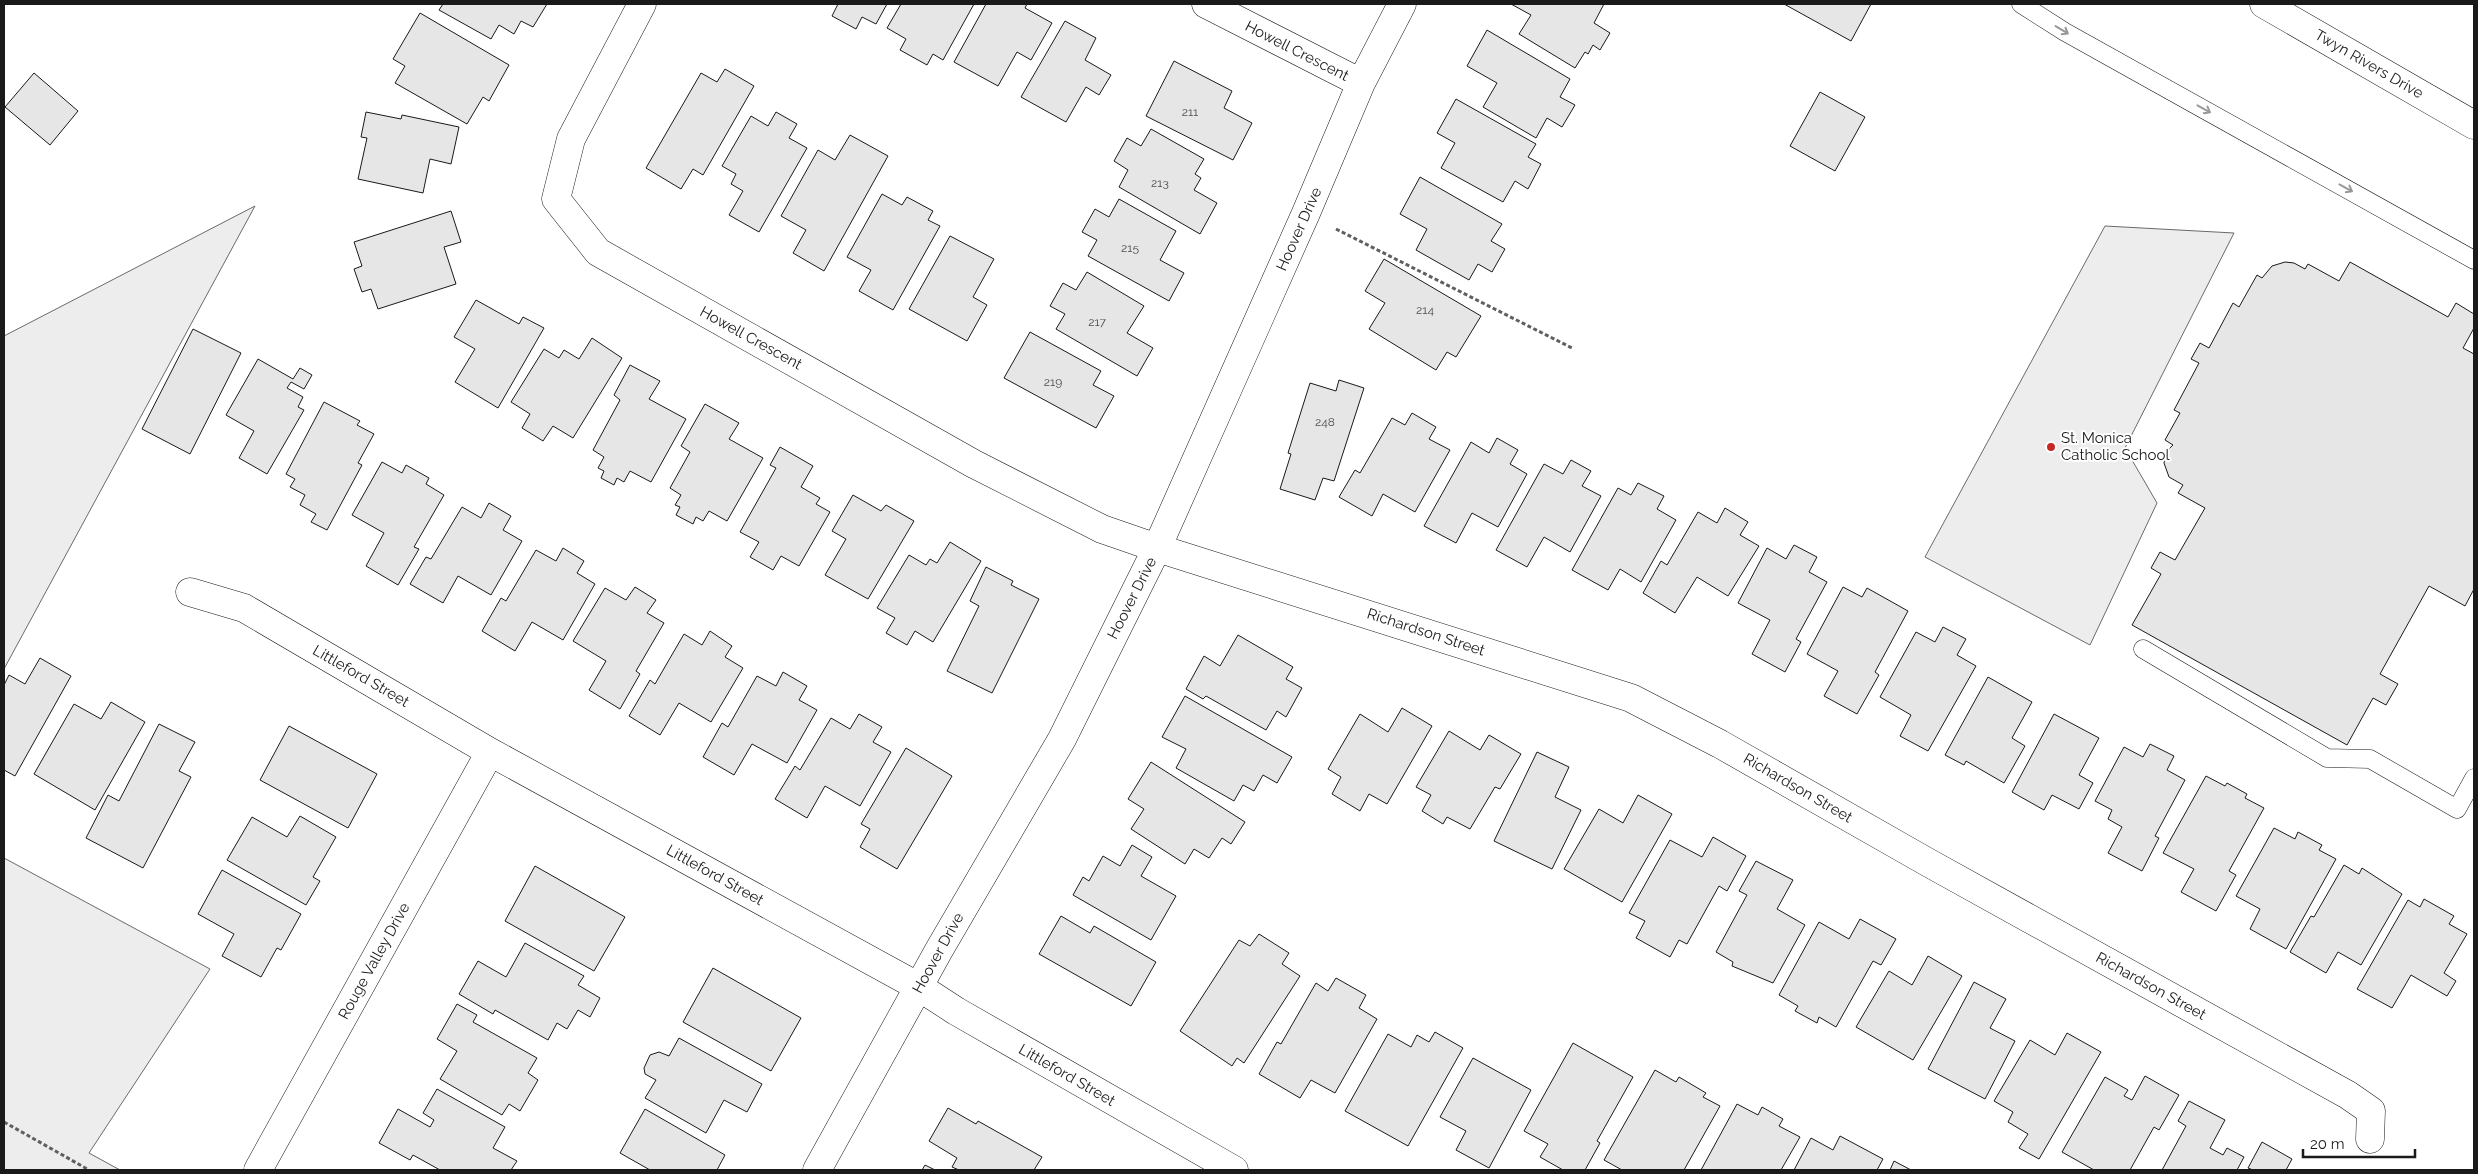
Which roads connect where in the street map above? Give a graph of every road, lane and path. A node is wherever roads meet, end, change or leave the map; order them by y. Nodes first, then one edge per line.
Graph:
1 (642, 4) edge
2 (1206, 4) edge
3 (1402, 4) edge
4 (2021, 4) edge
5 (2264, 4) edge
6 (1361, 83) junction
7 (2474, 125) edge
8 (1306, 213) junction
9 (2474, 260) edge
10 (1572, 348) dead end
11 (1158, 548) junction
12 (190, 592) dead end
13 (2143, 649) dead end
14 (490, 752) junction
15 (2474, 778) edge
16 (919, 987) junction
17 (4, 1122) edge
18 (2370, 1139) dead end
19 (89, 1170) edge
20 (258, 1170) edge
21 (817, 1170) edge
22 (1234, 1170) edge

1 - 11 street, Howell Crescent
2 - 6 street, Howell Crescent
3 - 6 street, Hoover Drive
4 -> 9 lane
5 - 7 street, Twyn Rivers Drive
6 - 8 street, Hoover Drive
8 - 10 path
8 - 11 street, Hoover Drive
11 - 16 street, Hoover Drive
11 - 18 street, Richardson Street
12 - 14 street, Littleford Street
13 - 15 lane
14 - 16 street, Littleford Street
14 - 20 street, Rouge Valley Drive
16 - 21 street, Hoover Drive
16 - 22 street, Littleford Street
17 - 19 path

